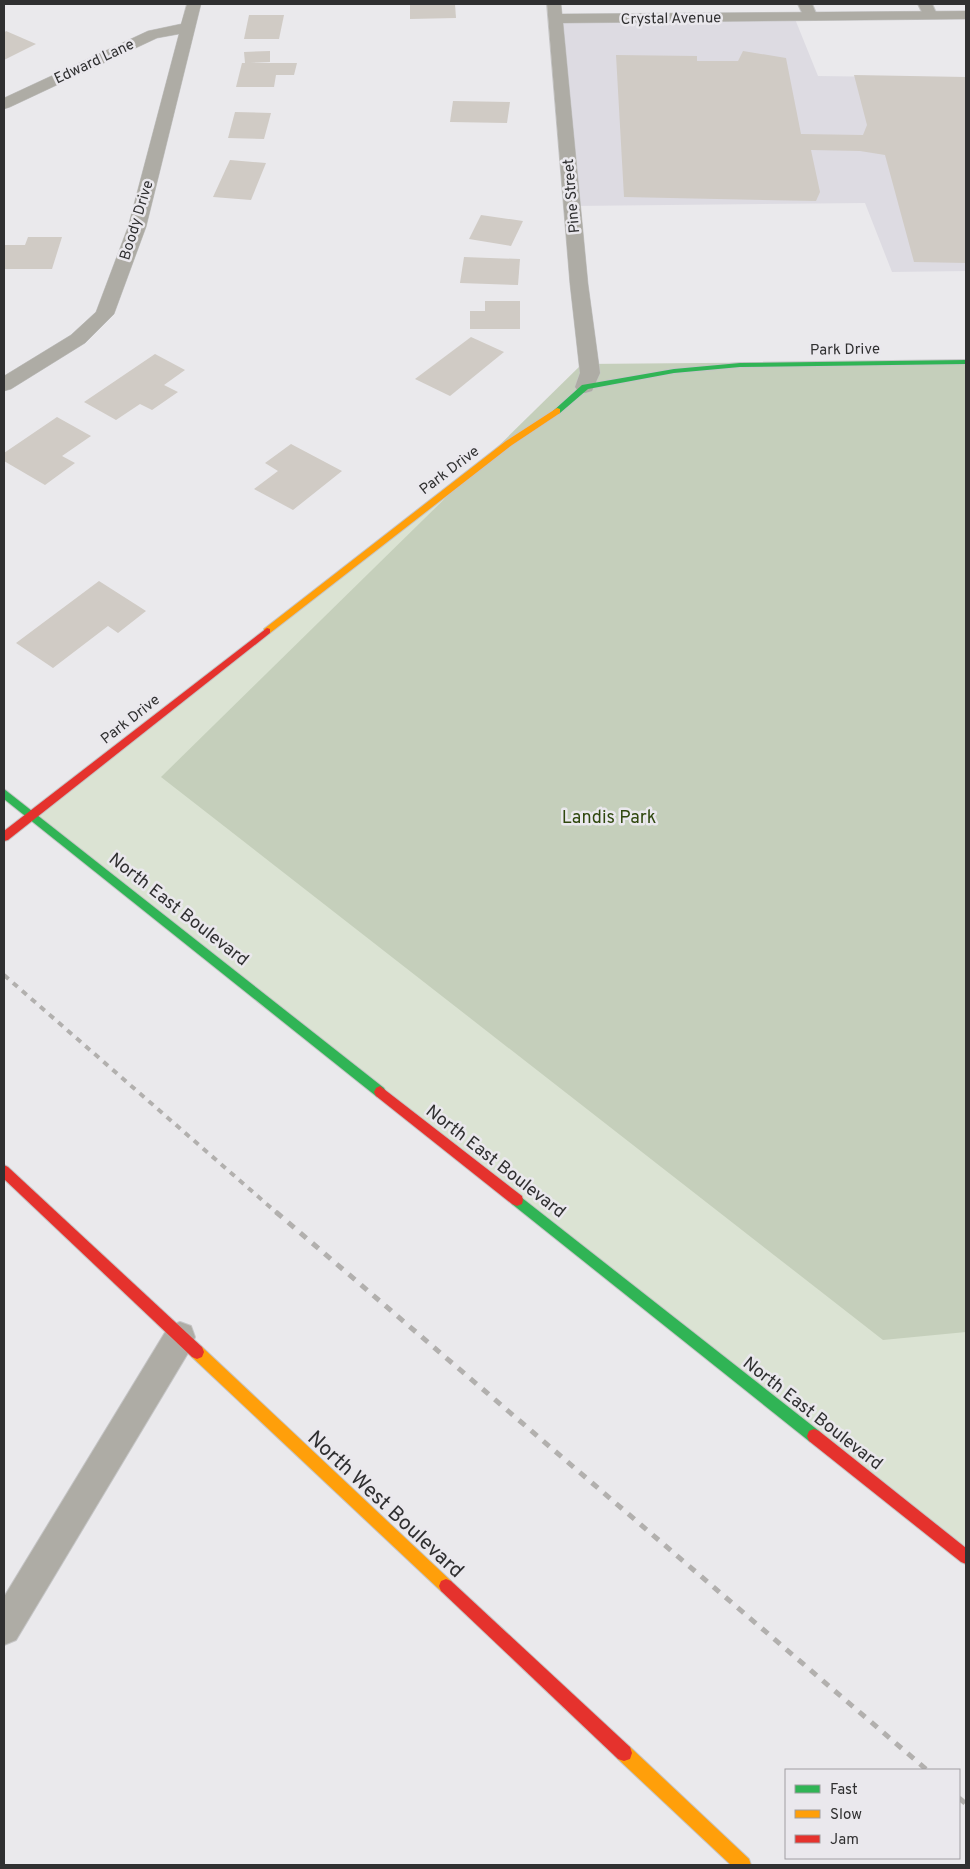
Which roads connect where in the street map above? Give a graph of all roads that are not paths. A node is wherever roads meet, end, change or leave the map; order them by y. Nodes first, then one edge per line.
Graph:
1 (194, 4) edge
2 (808, 10) edge
3 (927, 10) edge
4 (555, 12) edge
5 (966, 15) edge
6 (187, 28) junction
7 (4, 104) edge
8 (966, 362) edge
9 (4, 386) edge
10 (585, 387) junction
11 (4, 793) edge
12 (32, 815) junction
13 (4, 837) edge
14 (4, 1170) edge
15 (180, 1337) junction
16 (966, 1557) edge
17 (4, 1628) edge
18 (743, 1865) edge

1 - 6 street, Boody Drive
2 - 3 street, Crystal Avenue
2 - 4 street, Crystal Avenue
3 - 5 street, Crystal Avenue
4 - 10 street, Pine Street
6 - 7 street, Edward Lane
6 - 9 street, Boody Drive
8 - 10 main road, Park Drive
10 - 12 main road, Park Drive
11 - 12 main road, North East Boulevard
12 - 13 main road, Park Drive
12 - 16 main road, North East Boulevard
14 - 15 main road, North West Boulevard
15 - 17 lane
15 - 18 main road, North West Boulevard

